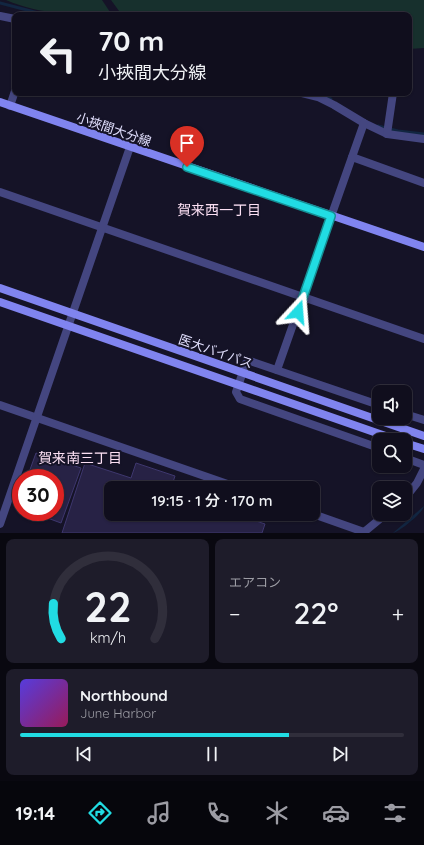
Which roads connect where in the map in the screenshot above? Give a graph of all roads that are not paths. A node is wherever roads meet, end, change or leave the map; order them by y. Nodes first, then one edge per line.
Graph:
1 (0, 16) edge
2 (12, 18) edge
3 (13, 96) edge
4 (314, 96) edge
5 (393, 96) edge
6 (0, 102) edge
7 (10, 106) junction
8 (364, 123) junction
9 (387, 134) junction
10 (424, 139) edge
11 (130, 147) junction
12 (352, 157) junction
13 (424, 183) edge
14 (0, 192) edge
15 (331, 216) junction
16 (102, 227) junction
17 (424, 247) edge
18 (0, 288) edge
19 (303, 298) junction
20 (0, 302) edge
21 (72, 313) junction
22 (68, 326) junction
23 (424, 339) edge
24 (277, 370) junction
25 (242, 373) junction
26 (238, 385) junction
27 (372, 403) edge
28 (0, 405) edge
29 (412, 416) edge
30 (36, 417) junction
31 (424, 420) edge
32 (377, 433) edge
33 (424, 436) edge
34 (412, 445) edge
35 (372, 446) edge
36 (424, 449) edge
37 (412, 460) edge
38 (424, 464) edge
39 (424, 469) edge
40 (219, 481) edge
41 (412, 490) edge
42 (2, 510) edge
43 (320, 516) edge
44 (377, 521) edge
45 (0, 524) edge
46 (364, 532) edge

1 - 2 street
3 - 7 street
4 - 8 street
5 - 9 street
6 - 7 main road, 小挾間大分線
7 - 11 main road, 小挾間大分線
8 - 9 street
8 - 12 street
9 - 10 street
11 - 15 main road, 小挾間大分線
11 - 16 street
12 - 13 street
12 - 15 street
14 - 16 street
15 - 17 main road, 小挾間大分線
15 - 19 street
16 - 19 street
16 - 21 street
18 - 21 main road, 医大バイパス
19 - 23 street
19 - 24 street
20 - 22 main road, 医大バイパス
21 - 22 street
21 - 25 main road, 医大バイパス
22 - 26 main road, 医大バイパス
22 - 30 street
24 - 25 street
24 - 27 street
25 - 26 street
25 - 33 main road, 医大バイパス
26 - 32 main road, 医大バイパス
26 - 35 street
28 - 30 street
29 - 31 street
30 - 40 street
30 - 42 street
34 - 36 main road
37 - 38 street
39 - 41 street
42 - 45 street
43 - 46 street
44 - 46 street

